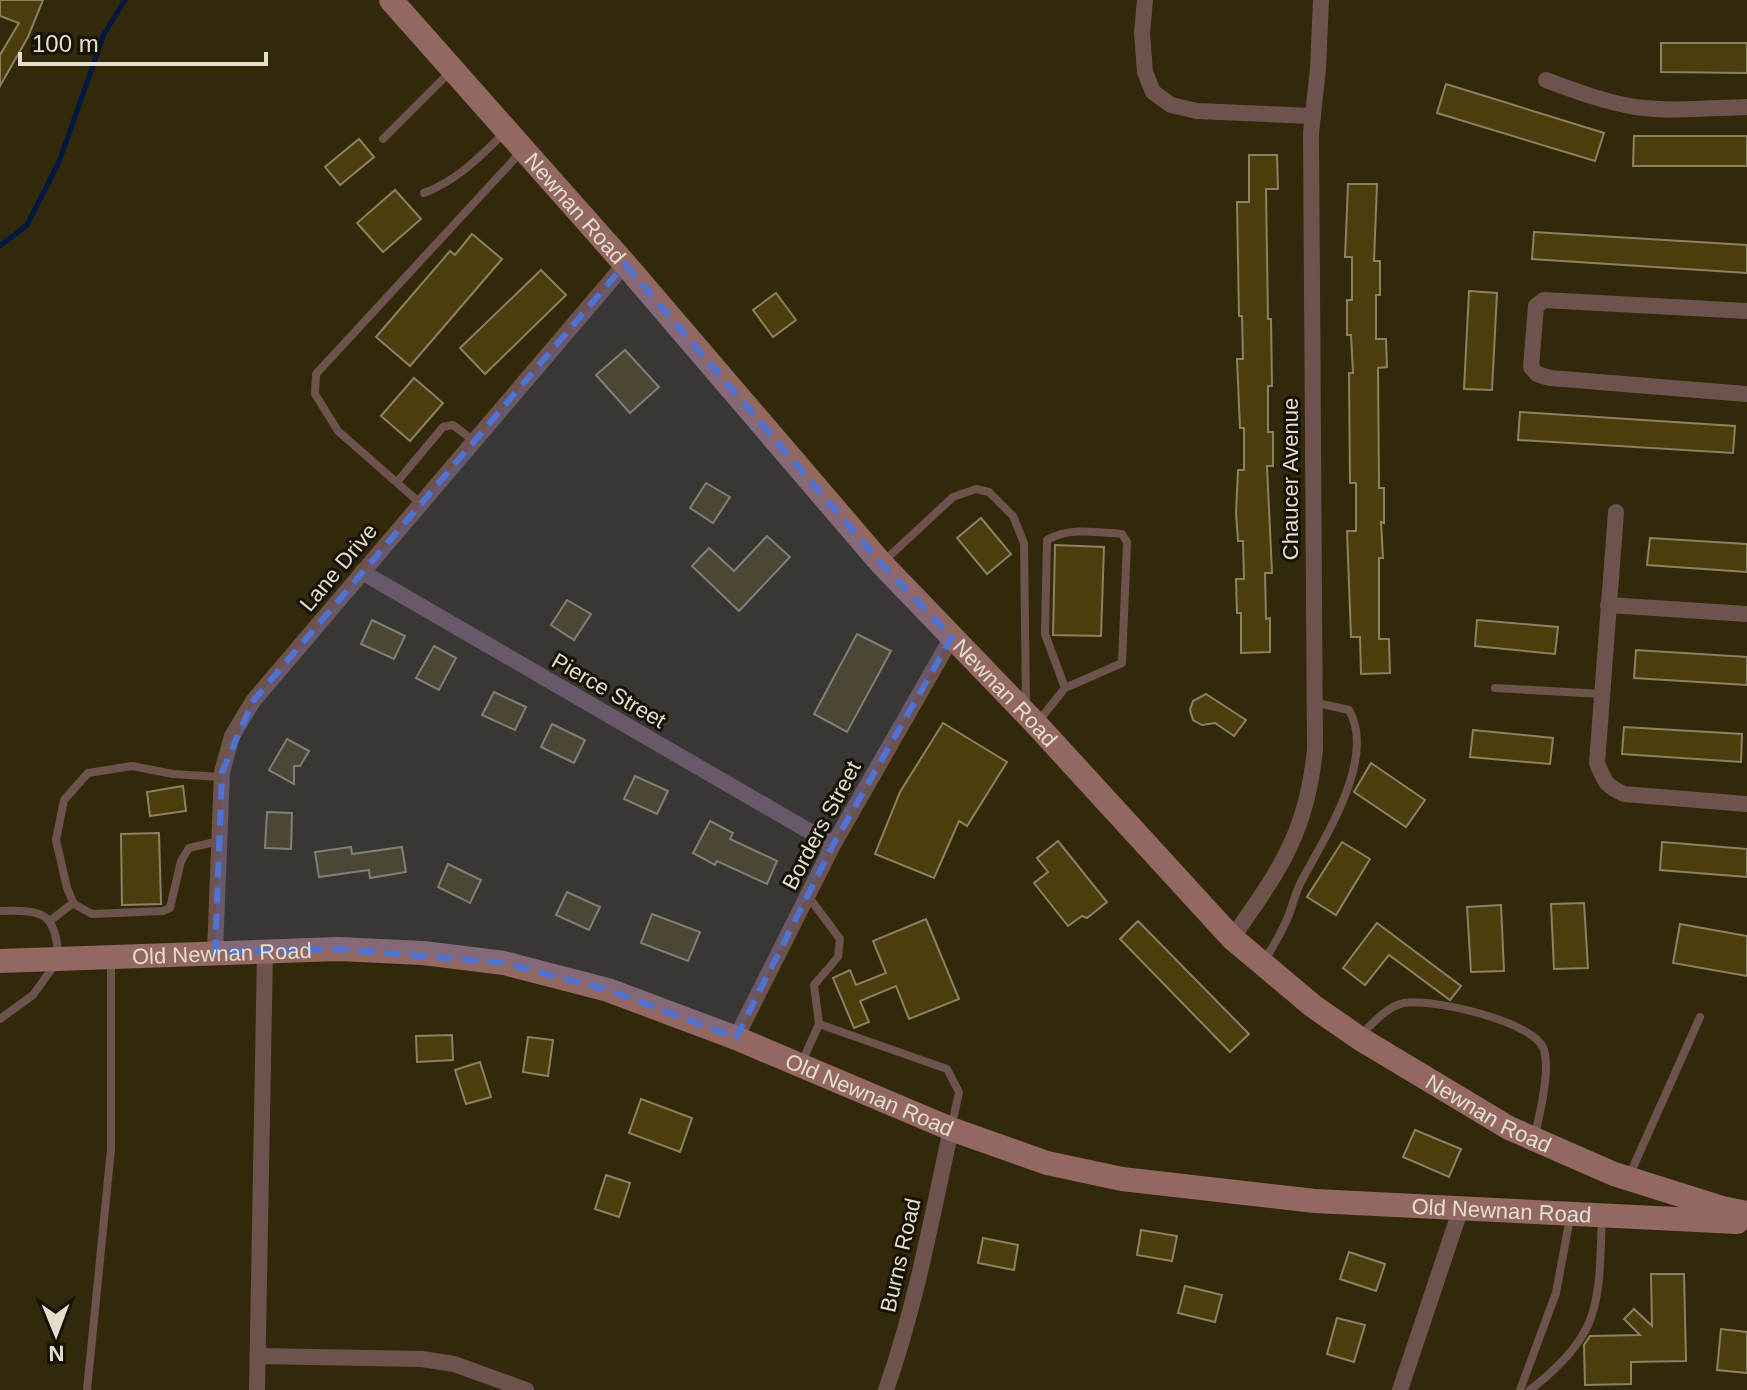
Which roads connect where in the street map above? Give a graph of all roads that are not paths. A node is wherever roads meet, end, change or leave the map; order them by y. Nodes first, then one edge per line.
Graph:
1 (391, 0) edge
2 (1145, 0) edge
3 (1321, 0) edge
4 (452, 69) junction
5 (1546, 80) dead end
6 (1747, 107) edge
7 (1313, 116) junction
8 (506, 130) junction
9 (383, 139) dead end
10 (524, 150) junction
11 (424, 193) dead end
12 (625, 264) junction
13 (1747, 311) edge
14 (1747, 394) edge
15 (474, 441) junction
16 (397, 482) junction
17 (421, 504) junction
18 (1616, 512) dead end
19 (881, 563) junction
20 (362, 572) junction
21 (1608, 605) junction
22 (1747, 614) edge
23 (952, 637) junction
24 (1065, 688) junction
25 (1495, 688) dead end
26 (1602, 694) junction
27 (1313, 702) junction
28 (1031, 719) junction
29 (222, 777) junction
30 (1747, 804) edge
31 (219, 841) junction
32 (833, 845) junction
33 (808, 895) junction
34 (73, 903) junction
35 (0, 911) edge
36 (50, 921) junction
37 (1232, 938) junction
38 (265, 951) junction
39 (215, 952) junction
40 (111, 958) junction
41 (59, 959) junction
42 (0, 961) edge
43 (1263, 965) junction
44 (1700, 1017) dead end
45 (0, 1019) edge
46 (819, 1024) junction
47 (736, 1038) junction
48 (1359, 1038) junction
49 (800, 1066) junction
50 (951, 1129) junction
51 (1534, 1139) junction
52 (1628, 1179) junction
53 (1461, 1208) junction
54 (1747, 1213) edge
55 (1571, 1214) junction
56 (1602, 1215) junction
57 (1747, 1223) edge
58 (258, 1356) junction
59 (87, 1390) edge
60 (257, 1390) edge
61 (526, 1390) edge
62 (886, 1390) edge
63 (1400, 1390) edge
64 (1520, 1390) edge
65 (1530, 1390) edge

1 - 4 main road, Newnan Road
2 - 7 street
3 - 7 street, Chaucer Avenue
4 - 8 main road, Newnan Road
4 - 9 lane
5 - 6 street
7 - 27 street, Chaucer Avenue
8 - 10 main road, Newnan Road
8 - 11 lane
10 - 12 main road, Newnan Road
10 - 16 lane
12 - 15 street, Lane Drive
12 - 19 main road, Newnan Road
13 - 14 street
15 - 16 lane
15 - 17 street, Lane Drive
16 - 17 lane
17 - 20 street, Lane Drive
18 - 21 street
19 - 23 main road, Newnan Road
19 - 28 lane
20 - 29 street, Lane Drive
20 - 32 street, Pierce Street
21 - 22 street
21 - 26 street
23 - 28 main road, Newnan Road
23 - 32 street, Borders Street
24 - 24 lane
24 - 28 lane
25 - 26 lane
26 - 30 street
27 - 37 street, Chaucer Avenue
27 - 43 lane
28 - 37 main road, Newnan Road
29 - 31 street, Lane Drive
29 - 34 lane
31 - 34 lane
31 - 39 street, Lane Drive
32 - 33 street, Borders Street
33 - 46 lane
33 - 47 street, Borders Street
34 - 36 lane
35 - 36 lane
36 - 41 lane
37 - 43 main road, Newnan Road
38 - 39 main road, Old Newnan Road
38 - 47 main road, Old Newnan Road
38 - 58 street
39 - 40 main road, Old Newnan Road
40 - 41 main road, Old Newnan Road
40 - 59 lane
41 - 42 main road, Old Newnan Road
41 - 45 lane
43 - 48 main road, Newnan Road
44 - 52 lane
46 - 49 lane
46 - 50 lane
47 - 49 main road, Old Newnan Road
48 - 51 main road, Newnan Road
48 - 51 lane
49 - 50 main road, Old Newnan Road
50 - 53 main road, Old Newnan Road
50 - 62 street, Burns Road
51 - 52 main road, Newnan Road
52 - 54 main road, Newnan Road
53 - 55 main road, Old Newnan Road
53 - 63 street
55 - 56 main road, Old Newnan Road
55 - 64 lane
56 - 57 main road, Old Newnan Road
56 - 65 lane
58 - 60 street
58 - 61 street

